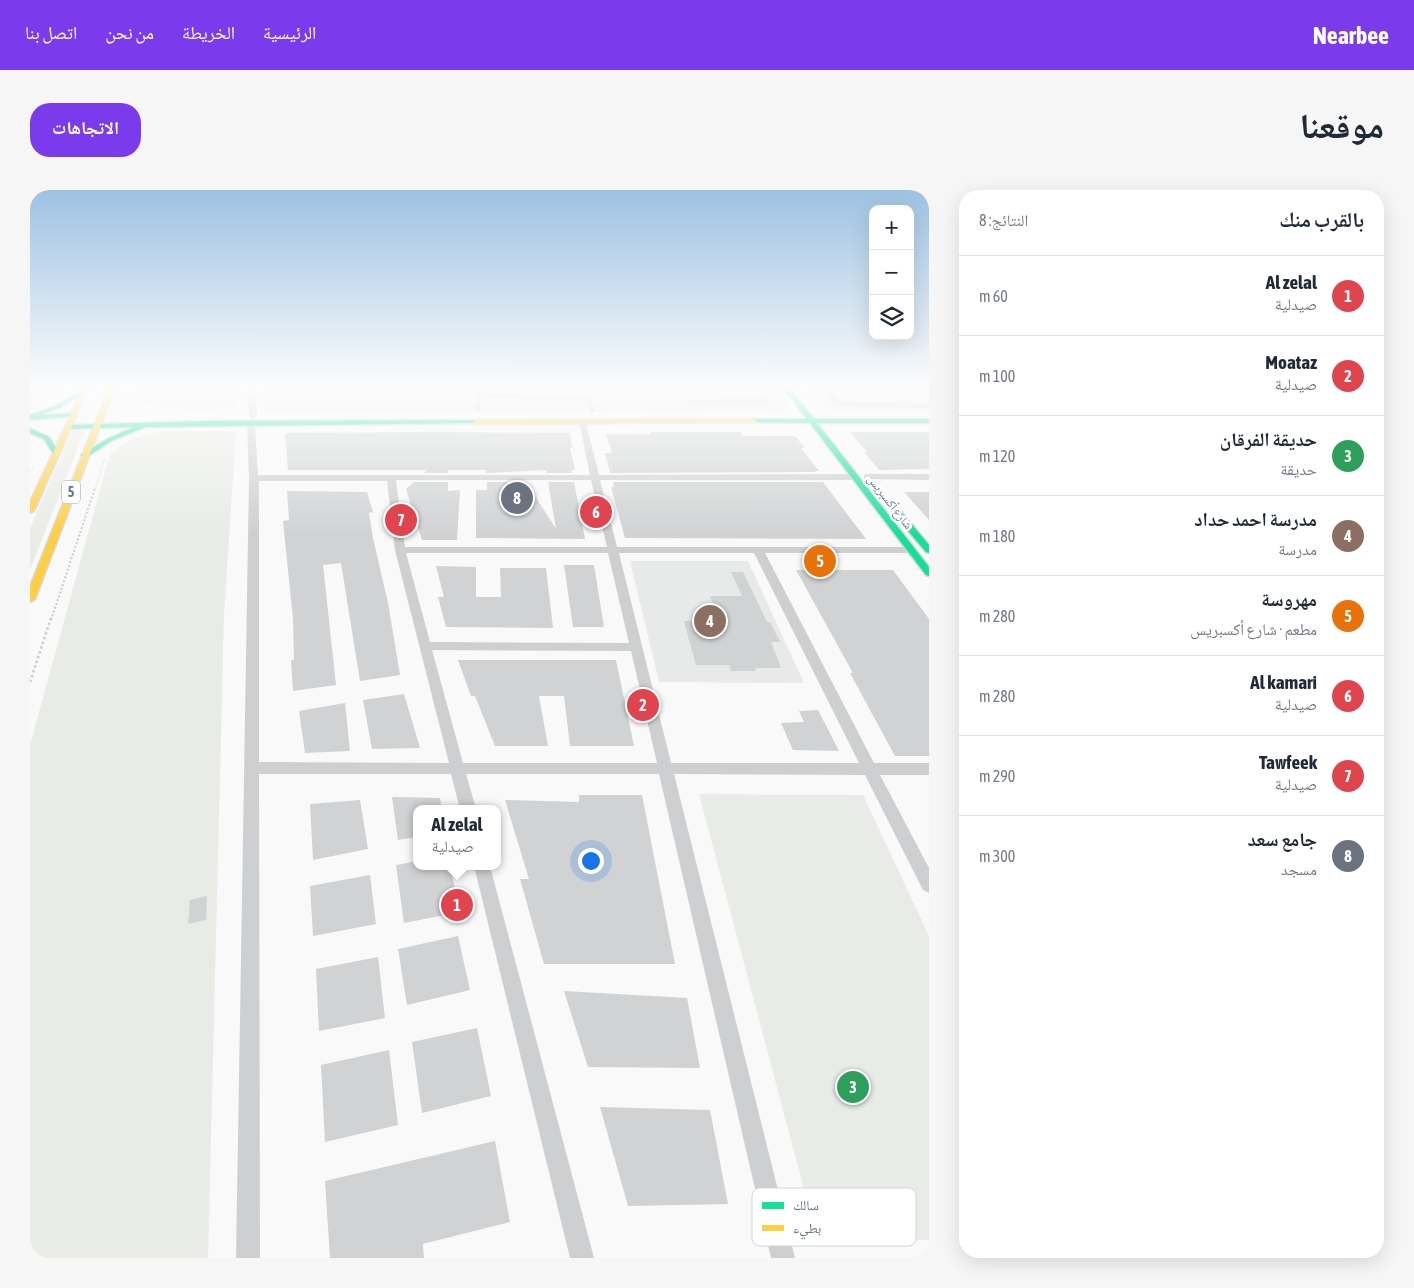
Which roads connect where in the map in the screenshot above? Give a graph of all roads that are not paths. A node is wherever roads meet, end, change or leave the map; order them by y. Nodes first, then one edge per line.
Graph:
1 (41, 435) edge
2 (65, 435) edge
3 (88, 435) edge
4 (121, 435) edge
5 (253, 435) edge
6 (589, 435) edge
7 (826, 435) edge
8 (830, 435) edge
9 (56, 454) junction
10 (85, 456) junction
11 (854, 477) junction
12 (867, 477) junction
13 (929, 477) edge
14 (254, 478) junction
15 (391, 478) junction
16 (595, 478) junction
17 (30, 511) edge
18 (400, 550) junction
19 (612, 550) junction
20 (758, 550) junction
21 (910, 550) junction
22 (929, 550) edge
23 (929, 574) edge
24 (30, 599) edge
25 (425, 646) junction
26 (636, 646) junction
27 (251, 768) junction
28 (458, 769) junction
29 (665, 769) junction
30 (869, 769) junction
31 (929, 769) edge
32 (467, 805) edge
33 (483, 870) edge
34 (929, 885) edge
35 (766, 1188) edge
36 (248, 1258) edge
37 (582, 1258) edge

1 - 9 main road
2 - 9 main road, 5
3 - 10 main road, 5
4 - 10 main road
5 - 14 street
6 - 16 street
7 - 11 main road, شارع أكسبريس
8 - 12 main road
9 - 17 main road, 5
10 - 24 main road, 5
11 - 16 street
11 - 21 main road, شارع أكسبريس
12 - 13 street
12 - 22 main road
14 - 15 street
14 - 27 street
15 - 16 street
15 - 18 street
16 - 19 street
18 - 19 street
18 - 25 street
19 - 20 street
19 - 26 street
20 - 21 street
20 - 30 street
21 - 23 main road, شارع أكسبريس
25 - 26 street
25 - 28 street
26 - 29 street
27 - 28 street
27 - 36 street
28 - 29 street
28 - 32 street
29 - 30 street
29 - 35 street
30 - 31 street
30 - 34 street
33 - 37 street

